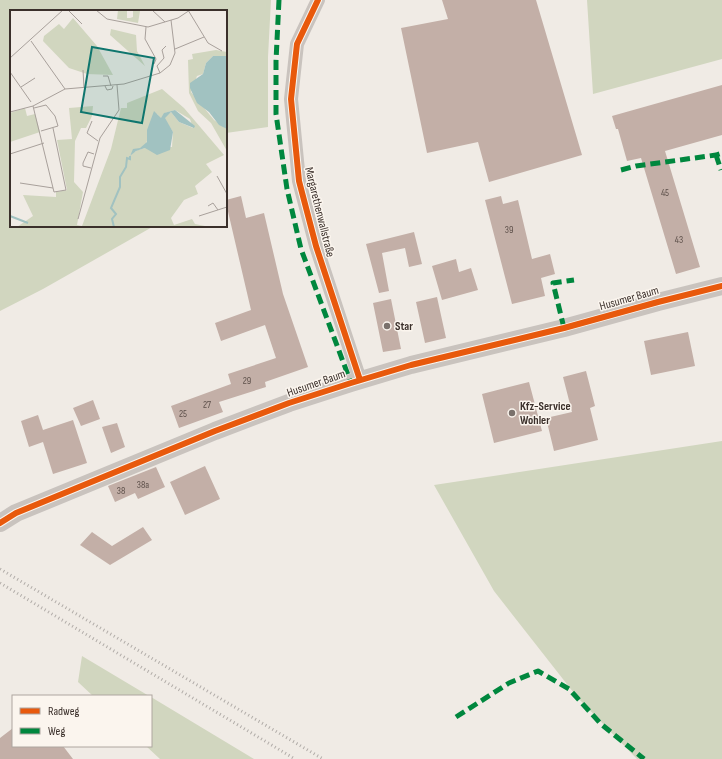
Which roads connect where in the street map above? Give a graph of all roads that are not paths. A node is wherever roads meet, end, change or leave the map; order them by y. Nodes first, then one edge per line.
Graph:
1 (318, 0) edge
2 (722, 286) edge
3 (360, 380) junction
4 (0, 523) edge

1 - 3 street, Margarethenwallstraße
2 - 3 street, Husumer Baum
3 - 4 street, Husumer Baum

